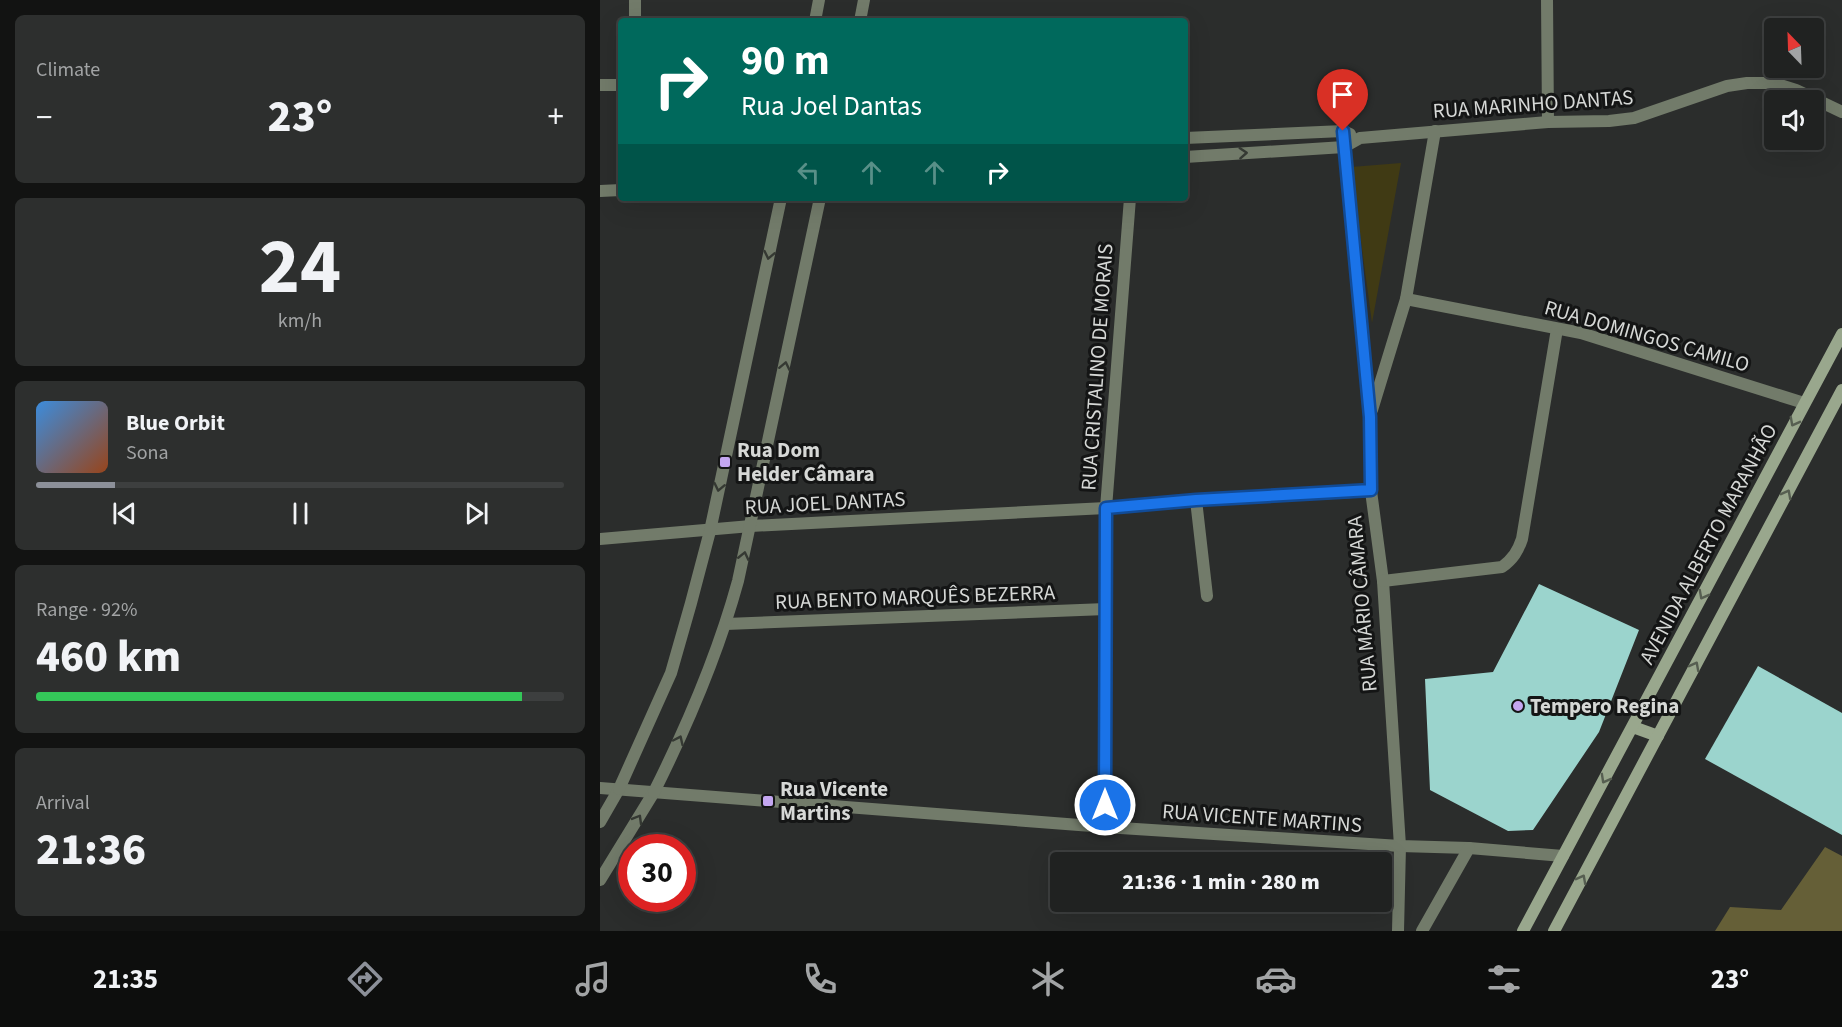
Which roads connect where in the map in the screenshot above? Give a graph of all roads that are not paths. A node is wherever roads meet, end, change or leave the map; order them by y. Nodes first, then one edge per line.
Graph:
1 (635, 0) edge
2 (819, 0) edge
3 (864, 0) edge
4 (1547, 0) edge
5 (635, 18) edge
6 (815, 18) edge
7 (861, 18) edge
8 (600, 85) edge
9 (618, 85) edge
10 (1842, 112) edge
11 (1548, 122) junction
12 (1343, 131) junction
13 (1435, 131) junction
14 (1188, 138) edge
15 (1360, 138) junction
16 (1344, 147) junction
17 (1188, 157) edge
18 (600, 190) edge
19 (618, 190) edge
20 (781, 201) edge
21 (819, 201) edge
22 (1130, 201) edge
23 (1406, 299) junction
24 (1557, 329) junction
25 (1842, 334) edge
26 (1842, 390) edge
27 (1804, 403) junction
28 (1370, 417) junction
29 (1371, 490) junction
30 (1196, 500) junction
31 (1106, 508) junction
32 (751, 526) junction
33 (710, 531) junction
34 (600, 539) edge
35 (1383, 581) junction
36 (1207, 596) dead end
37 (1106, 609) junction
38 (726, 624) junction
39 (1633, 727) junction
40 (1658, 736) junction
41 (600, 788) edge
42 (620, 789) junction
43 (654, 792) junction
44 (600, 822) edge
45 (1105, 827) junction
46 (1400, 846) junction
47 (1469, 848) junction
48 (1563, 856) junction
49 (600, 880) edge
50 (1398, 931) edge
51 (1422, 931) edge
52 (1523, 931) edge
53 (1554, 931) edge

1 - 5 street
2 - 6 street
3 - 7 street
4 - 11 street
8 - 9 street
10 - 11 street, RUA MARINHO DANTAS
11 - 13 street, RUA MARINHO DANTAS
12 - 14 street, RUA MARINHO DANTAS
12 - 15 street, RUA MARINHO DANTAS
12 - 16 street, RUA MÁRIO CÂMARA
13 - 15 street, RUA MARINHO DANTAS
13 - 23 street
15 - 16 street, RUA MARINHO DANTAS
17 -> 16 street, RUA MARINHO DANTAS
16 - 28 street, RUA MÁRIO CÂMARA
18 - 19 street
20 -> 33 street
32 -> 21 street
22 - 31 street, RUA CRISTALINO DE MORAIS
23 - 24 street, RUA DOMINGOS CAMILO
23 - 28 street
24 - 27 street, RUA DOMINGOS CAMILO
24 - 35 street
25 - 27 main road, AVENIDA ALBERTO MARANHÃO
40 -> 26 main road
27 -> 39 main road, AVENIDA ALBERTO MARANHÃO
28 - 29 street, RUA MÁRIO CÂMARA
29 - 30 street, RUA JOEL DANTAS
29 - 35 street, RUA MÁRIO CÂMARA
30 - 31 street, RUA JOEL DANTAS
30 - 36 street
31 - 32 street, RUA JOEL DANTAS
31 - 37 street, RUA CRISTALINO DE MORAIS
32 - 33 street, RUA JOEL DANTAS
38 -> 32 street
33 - 34 street, RUA JOEL DANTAS
33 - 42 street
35 - 46 street, RUA MÁRIO CÂMARA
37 - 38 street, RUA BENTO MARQUÊS BEZERRA
37 - 45 street, RUA CRISTALINO DE MORAIS
43 -> 38 street
39 - 40 main road
39 -> 48 main road, AVENIDA ALBERTO MARANHÃO
53 -> 40 main road
41 - 42 street, RUA VICENTE MARTINS
42 - 43 street, RUA VICENTE MARTINS
42 - 44 street
43 - 45 street, RUA VICENTE MARTINS
49 -> 43 street
45 - 46 street, RUA VICENTE MARTINS
46 - 47 street, RUA VICENTE MARTINS
46 - 50 street, RUA MÁRIO CÂMARA
47 - 48 street, RUA VICENTE MARTINS
47 - 51 street
48 - 52 main road, AVENIDA ALBERTO MARANHÃO

